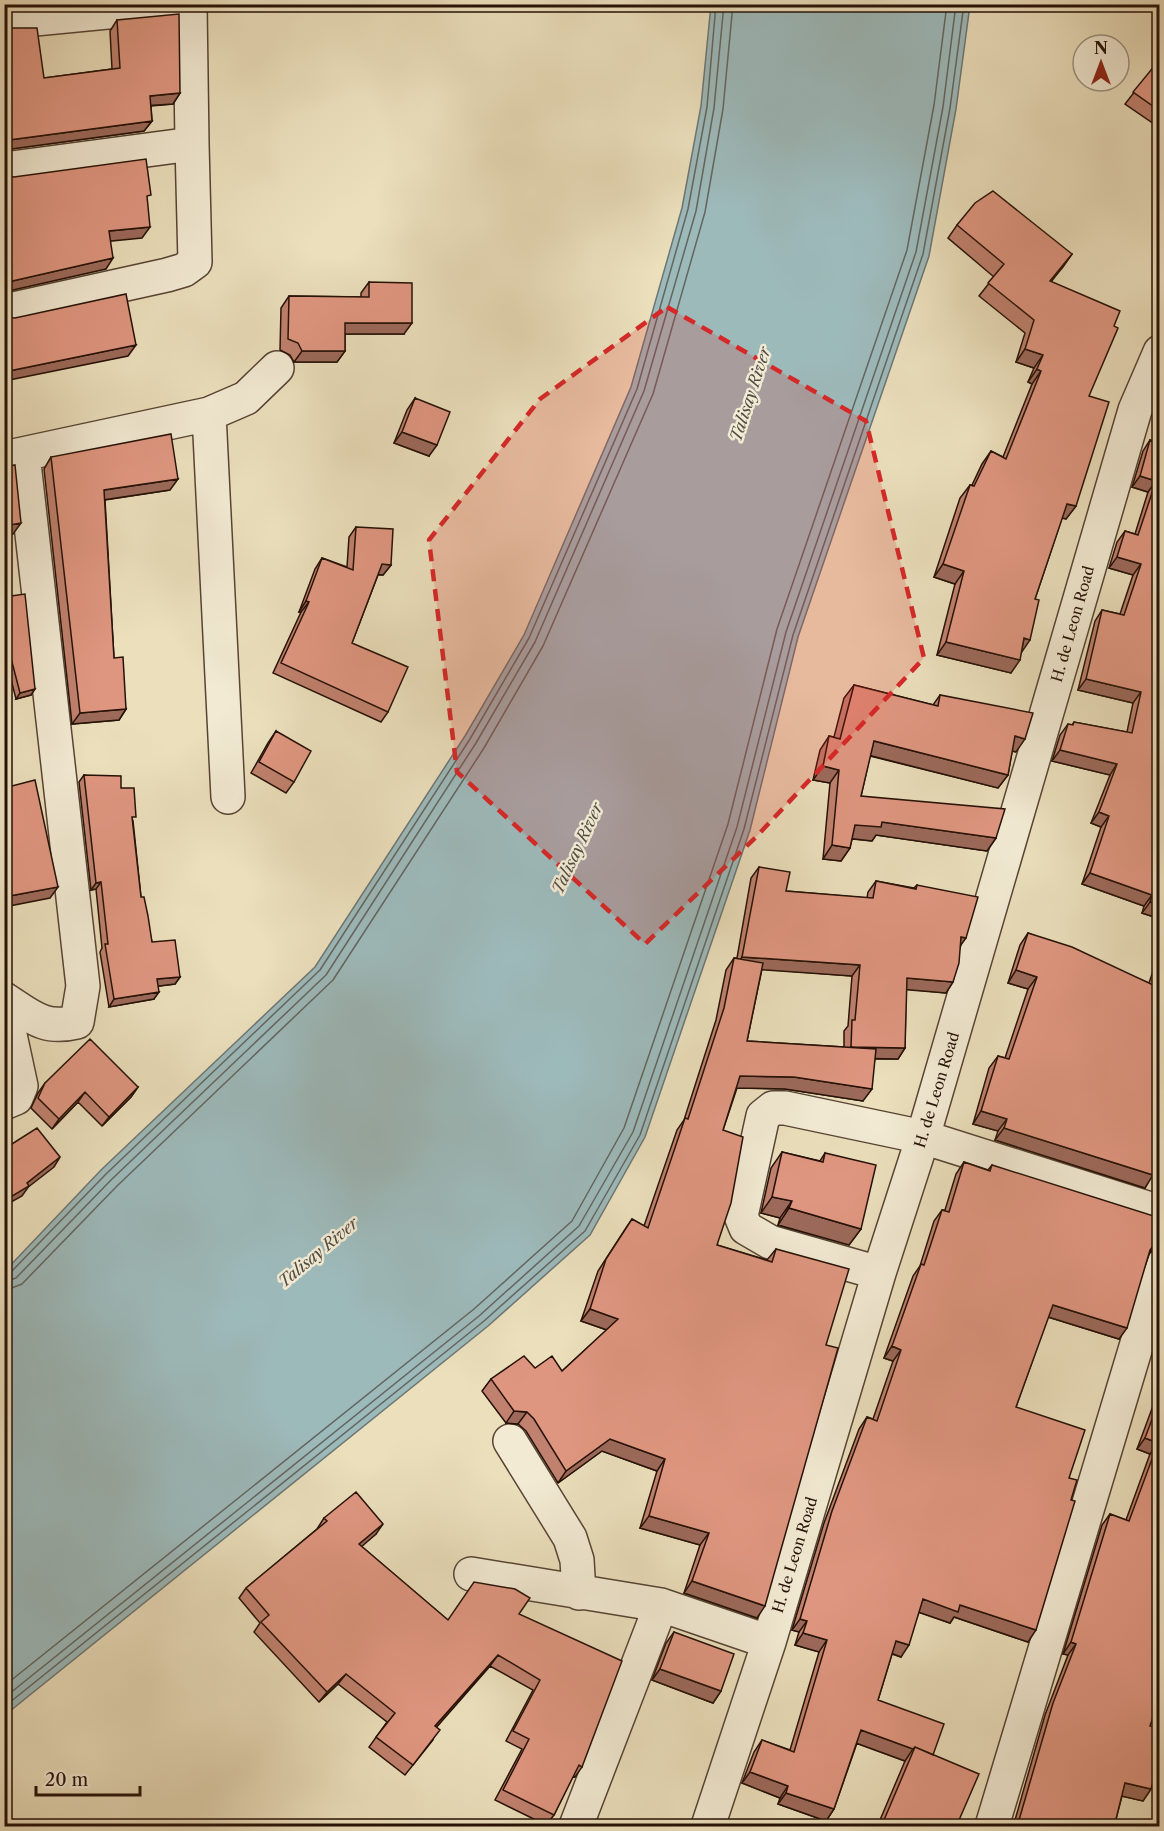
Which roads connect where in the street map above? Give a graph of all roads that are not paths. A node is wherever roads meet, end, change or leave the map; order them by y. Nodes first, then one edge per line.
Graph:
1 (190, 5) edge
2 (4, 22) edge
3 (192, 144) junction
4 (4, 169) edge
5 (4, 311) edge
6 (1160, 352) edge
7 (277, 368) dead end
8 (209, 414) junction
9 (14, 456) edge
10 (228, 797) dead end
11 (4, 999) edge
12 (4, 1007) edge
13 (4, 1103) edge
14 (923, 1137) junction
15 (1160, 1212) edge
16 (1160, 1268) edge
17 (879, 1274) junction
18 (510, 1441) dead end
19 (471, 1574) dead end
20 (579, 1593) junction
21 (661, 1605) junction
22 (769, 1642) junction
23 (576, 1827) edge
24 (708, 1827) edge
25 (992, 1827) edge

1 - 2 street
1 - 3 street
3 - 4 street
3 - 5 street
6 - 14 street, H. de Leon Road
7 - 8 street
8 - 9 street
8 - 10 street
9 - 11 street
12 - 13 street
14 - 15 street
14 - 17 street, H. de Leon Road
14 - 17 street
16 - 25 street
17 - 22 street, H. de Leon Road
18 - 20 street
19 - 20 street
20 - 21 street
21 - 22 street
21 - 23 street
22 - 24 street, H. de Leon Road

